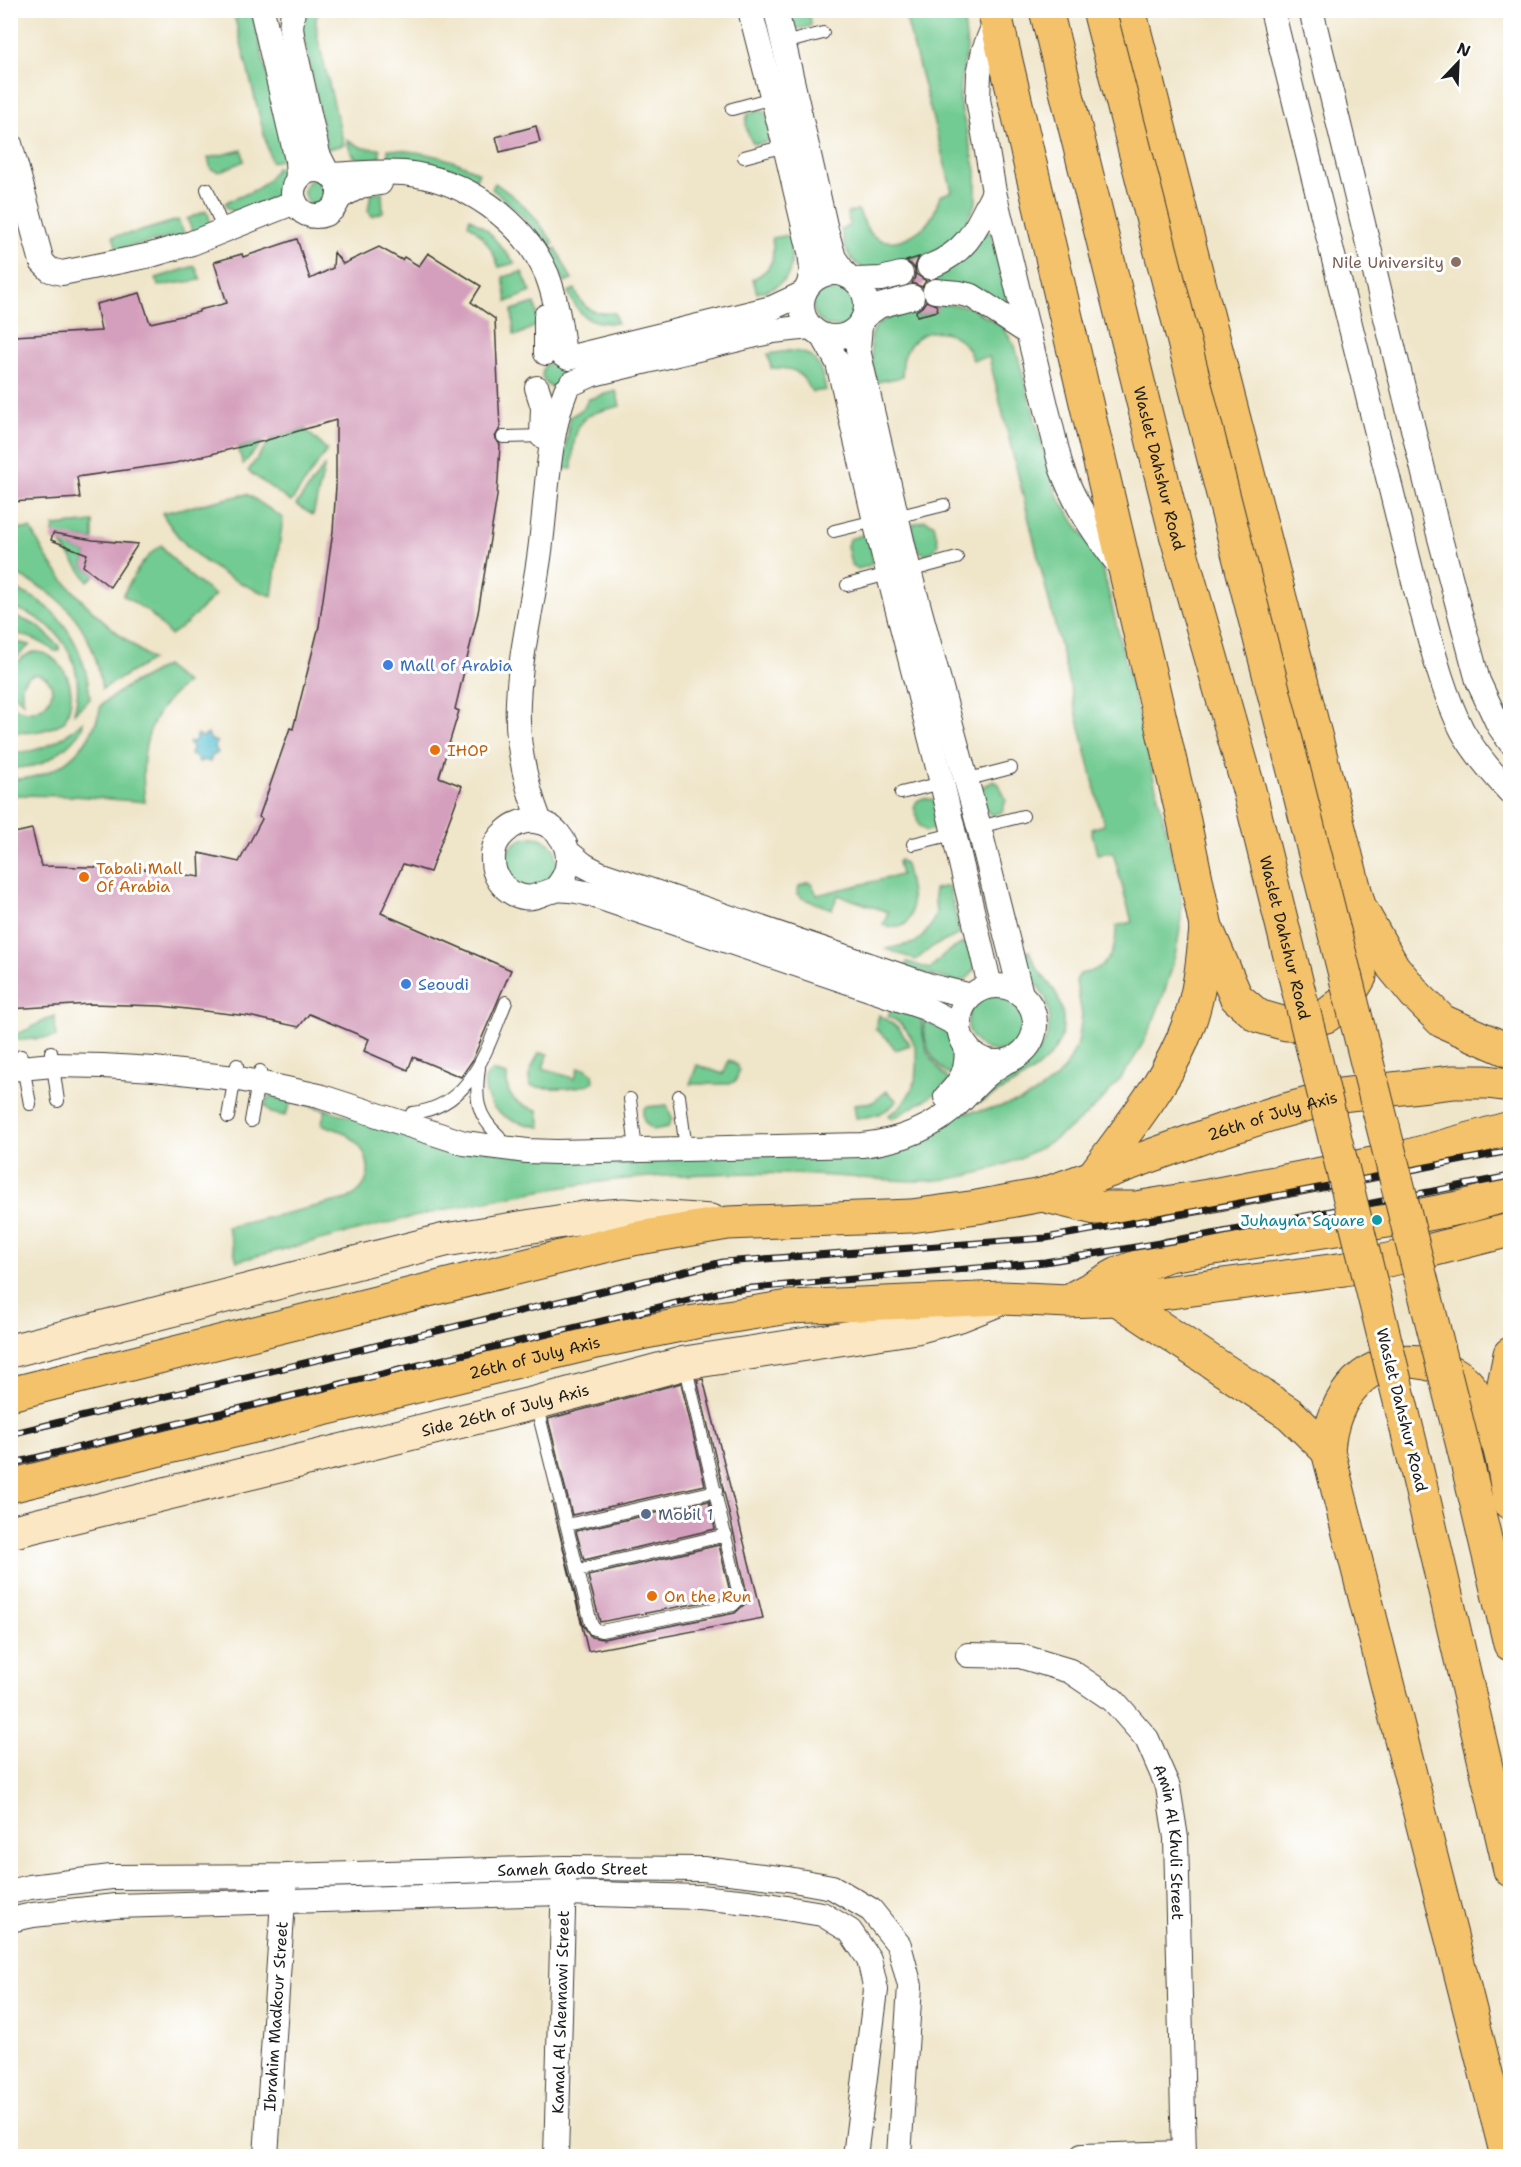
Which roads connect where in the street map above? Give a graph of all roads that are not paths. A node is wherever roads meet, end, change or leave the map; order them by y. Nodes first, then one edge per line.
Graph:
1 (262, 10) edge
2 (293, 10) edge
3 (750, 10) edge
4 (776, 10) edge
5 (1046, 10) edge
6 (1099, 10) edge
7 (1129, 10) edge
8 (1272, 10) edge
9 (1311, 10) edge
10 (995, 15) edge
11 (823, 33) dead end
12 (784, 43) junction
13 (772, 98) junction
14 (732, 109) dead end
15 (10, 144) edge
16 (785, 146) junction
17 (744, 157) dead end
18 (333, 181) junction
19 (207, 189) dead end
20 (296, 191) junction
21 (994, 192) junction
22 (224, 231) junction
23 (929, 267) dead end
24 (901, 274) dead end
25 (850, 278) junction
26 (806, 288) junction
27 (862, 320) junction
28 (816, 331) junction
29 (1027, 332) junction
30 (560, 355) junction
31 (568, 387) junction
32 (537, 388) junction
33 (548, 436) junction
34 (503, 437) dead end
35 (944, 504) dead end
36 (886, 519) junction
37 (834, 531) dead end
38 (957, 558) dead end
39 (899, 572) junction
40 (1126, 574) junction
41 (847, 585) dead end
42 (1510, 742) edge
43 (1011, 768) dead end
44 (953, 782) junction
45 (1510, 792) edge
46 (901, 793) dead end
47 (1023, 816) dead end
48 (529, 823) junction
49 (979, 827) junction
50 (953, 834) junction
51 (913, 844) dead end
52 (568, 852) junction
53 (553, 891) junction
54 (1359, 906) junction
55 (1206, 927) junction
56 (980, 991) junction
57 (1021, 994) junction
58 (506, 1002) dead end
59 (962, 1036) junction
60 (1510, 1052) edge
61 (52, 1059) junction
62 (16, 1062) edge
63 (1005, 1062) junction
64 (480, 1064) junction
65 (248, 1074) junction
66 (1510, 1085) edge
67 (679, 1096) dead end
68 (630, 1099) dead end
69 (58, 1101) dead end
70 (30, 1104) dead end
71 (412, 1113) junction
72 (228, 1117) dead end
73 (251, 1120) dead end
74 (1510, 1128) edge
75 (500, 1136) junction
76 (685, 1143) junction
77 (636, 1144) junction
78 (1092, 1178) junction
79 (1510, 1194) edge
80 (1042, 1195) junction
81 (728, 1223) junction
82 (1510, 1230) edge
83 (1002, 1298) junction
84 (1117, 1299) junction
85 (1068, 1301) junction
86 (10, 1351) edge
87 (1510, 1354) edge
88 (685, 1363) junction
89 (10, 1394) edge
90 (535, 1402) junction
91 (1497, 1442) junction
92 (1328, 1451) junction
93 (10, 1486) edge
94 (716, 1491) junction
95 (1510, 1503) edge
96 (567, 1525) junction
97 (10, 1533) edge
98 (726, 1535) junction
99 (578, 1570) junction
100 (1510, 1644) edge
101 (968, 1655) dead end
102 (564, 1868) junction
103 (1510, 1870) edge
104 (141, 1876) junction
105 (285, 1876) junction
106 (10, 1892) edge
107 (563, 1893) junction
108 (282, 1901) junction
109 (143, 1905) junction
110 (10, 1920) edge
111 (1184, 2155) edge
112 (266, 2157) edge
113 (556, 2157) edge
114 (855, 2157) edge
115 (900, 2157) edge
116 (1082, 2157) edge
117 (1507, 2157) edge

1 - 20 street
2 - 18 street
3 - 13 street
4 - 12 street
5 - 103 main road, Waslet Dahshur Road, bridge
6 - 100 main road, bridge
7 - 54 main road
8 - 45 street
9 - 42 street
10 - 21 street
10 - 40 main road
11 - 12 lane
12 - 25 street
13 - 14 lane
13 - 16 street
15 - 22 street
16 - 17 lane
16 - 26 street
18 - 20 street
18 - 20 street
18 - 30 street
19 - 22 lane
20 - 22 street
21 - 23 street
21 - 29 street
24 - 25 street
25 - 26 street
25 - 27 street
26 - 28 street
26 - 30 street
27 - 28 street
27 - 29 street
27 - 36 street
28 - 31 street
28 - 36 street
29 - 40 street
30 - 31 street
30 - 32 street
31 - 32 street
31 - 33 street
32 - 33 street
33 - 34 lane
33 - 48 street
35 - 36 lane
36 - 37 lane
36 - 39 street
38 - 39 lane
39 - 41 lane
39 - 44 street
40 - 55 main road
43 - 44 lane
44 - 46 lane
44 - 49 street
44 - 50 street
47 - 49 lane
48 - 52 street
48 - 53 street
49 - 57 street
50 - 51 lane
50 - 56 street
52 - 53 street
52 - 56 street
53 - 59 street
54 - 55 main road
54 - 60 main road
55 - 78 main road
56 - 57 street
56 - 59 street
57 - 63 street
58 - 64 lane
59 - 63 street
59 - 76 street
61 - 62 street
61 - 65 street
61 - 69 lane
62 - 70 lane
63 - 76 street
64 - 71 lane
64 - 75 lane
65 - 71 street
65 - 72 lane
65 - 73 lane
65 - 77 street
66 - 78 main road, 26th of July Axis
67 - 76 lane
68 - 77 lane
71 - 75 street
74 - 80 main road, 26th of July Axis
75 - 77 street
76 - 77 street
78 - 80 main road, 26th of July Axis
79 - 85 main road
80 - 81 main road, 26th of July Axis
81 - 86 main road
81 - 89 main road, 26th of July Axis
82 - 84 main road, 26th of July Axis
83 - 85 main road, 26th of July Axis
83 - 88 main road, Side 26th of July Axis
83 - 93 main road, 26th of July Axis
84 - 85 main road, 26th of July Axis
84 - 92 main road
87 - 91 main road
88 - 90 main road, Side 26th of July Axis
88 - 94 lane
90 - 96 lane
90 - 97 main road, Side 26th of July Axis
91 - 92 main road
91 - 95 main road
92 - 117 main road
94 - 96 lane
94 - 98 lane
96 - 99 lane
98 - 99 lane
98 - 99 lane
101 - 111 street, Amin Al Khuli Street
102 - 105 street, Sameh Gado Street
102 - 107 street, Kamal Al Shennawi Street
102 - 115 street, Sameh Gado Street
104 - 105 street, Sameh Gado Street
104 - 106 street, Sameh Gado Street
104 - 109 street
105 - 108 street, Ibrahim Madkour Street
107 - 108 street, Sameh Gado Street
107 - 113 street, Kamal Al Shennawi Street
107 - 114 street, Sameh Gado Street
108 - 109 street, Sameh Gado Street
108 - 112 street, Ibrahim Madkour Street
109 - 110 street, Sameh Gado Street
111 - 116 street

